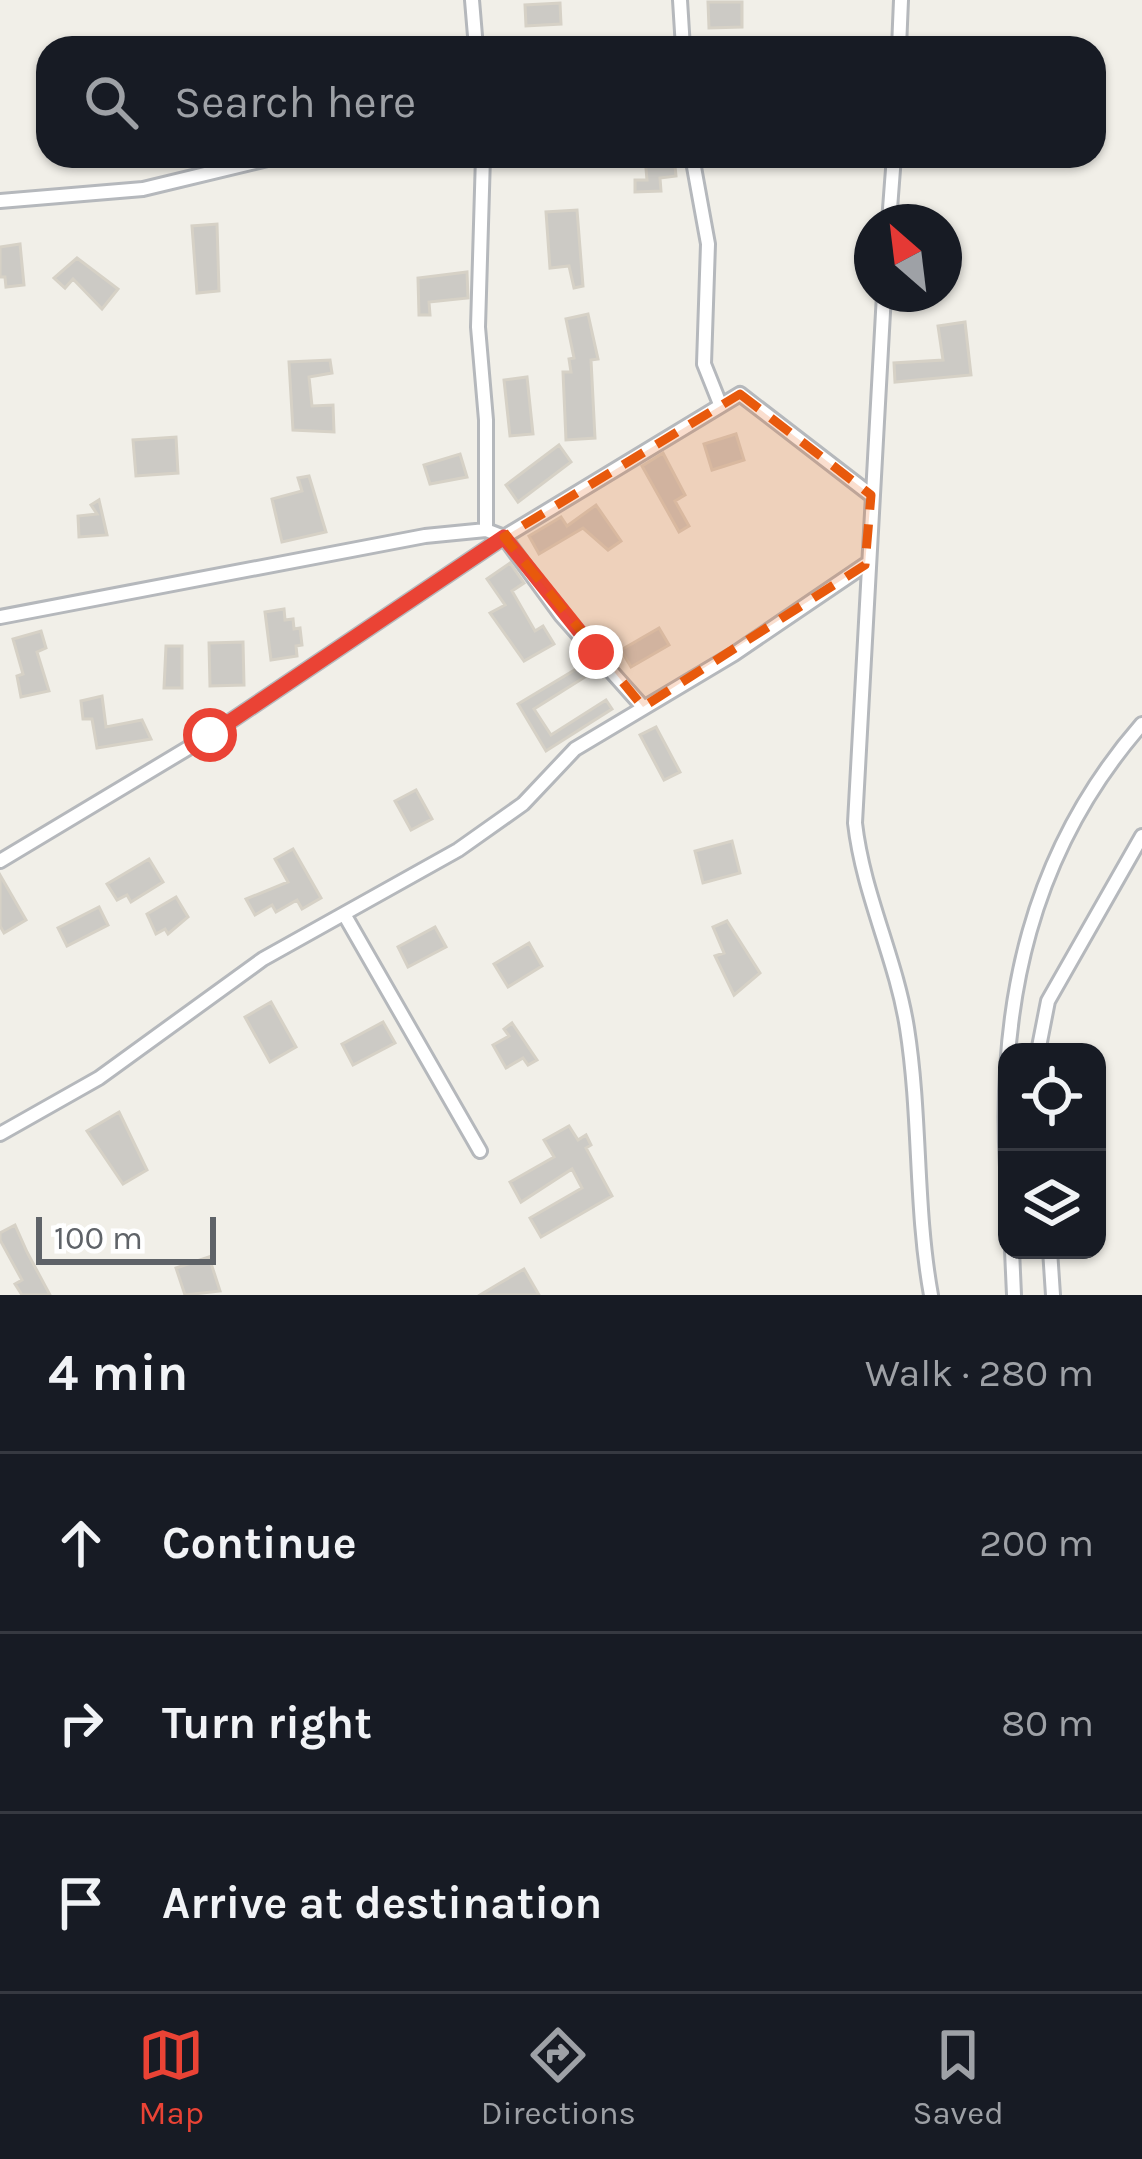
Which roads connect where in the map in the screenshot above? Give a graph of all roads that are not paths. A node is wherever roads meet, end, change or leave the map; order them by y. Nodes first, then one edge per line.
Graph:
1 (472, 0) edge
2 (680, 0) edge
3 (902, 0) edge
4 (475, 36) edge
5 (682, 36) edge
6 (900, 36) edge
7 (230, 168) edge
8 (483, 168) edge
9 (694, 168) edge
10 (892, 168) edge
11 (0, 201) edge
12 (890, 204) edge
13 (883, 312) edge
14 (720, 404) junction
15 (872, 495) junction
16 (485, 530) junction
17 (504, 537) junction
18 (865, 565) junction
19 (0, 617) edge
20 (643, 707) junction
21 (1142, 724) edge
22 (1142, 836) edge
23 (0, 861) edge
24 (344, 914) junction
25 (1040, 1043) edge
26 (0, 1133) edge
27 (480, 1151) dead end
28 (1007, 1151) edge
29 (1012, 1259) edge
30 (1050, 1259) edge
31 (932, 1295) edge
32 (1014, 1295) edge
33 (1053, 1295) edge

1 - 4 street
2 - 5 street
3 - 6 street
7 - 11 street
8 - 16 street
9 - 14 street
10 - 12 street
13 - 15 street
14 - 15 street
14 - 17 street
15 - 18 street
16 - 17 street
16 - 19 street
17 - 20 street
17 - 23 street
18 - 20 street
18 - 31 street
20 - 24 street
21 - 28 street
22 - 25 street
24 - 26 street
24 - 27 street
29 - 32 street
30 - 33 street

